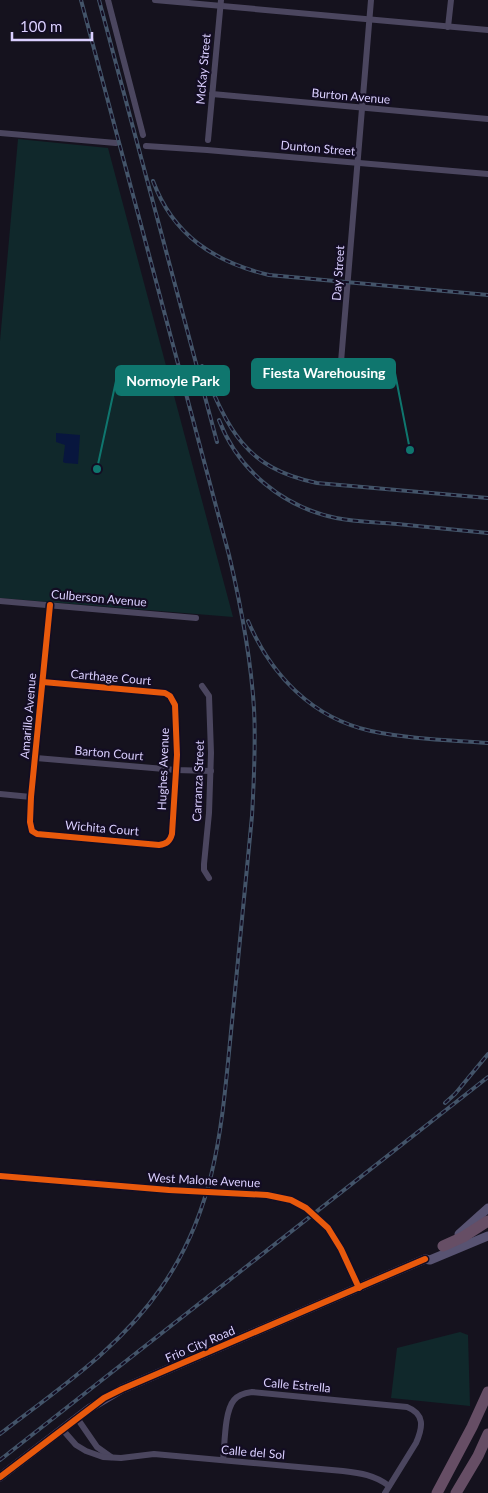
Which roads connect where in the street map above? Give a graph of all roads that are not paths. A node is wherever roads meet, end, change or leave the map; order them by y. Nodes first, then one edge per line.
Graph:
1 (108, 0) edge
2 (155, 0) edge
3 (372, 0) edge
4 (450, 0) edge
5 (220, 3) edge
6 (370, 20) junction
7 (448, 27) junction
8 (488, 30) edge
9 (212, 94) junction
10 (362, 108) junction
11 (488, 120) edge
12 (0, 134) edge
13 (143, 135) dead end
14 (208, 140) dead end
15 (116, 143) dead end
16 (146, 146) dead end
17 (357, 163) junction
18 (488, 174) edge
19 (339, 386) dead end
20 (0, 601) edge
21 (50, 605) junction
22 (196, 618) dead end
23 (43, 682) junction
24 (202, 686) dead end
25 (174, 700) joint
26 (36, 758) junction
27 (176, 770) junction
28 (211, 771) junction
29 (0, 794) edge
30 (32, 797) junction
31 (31, 829) joint
32 (170, 839) joint
33 (209, 878) dead end
34 (0, 1176) edge
35 (488, 1208) edge
36 (488, 1222) edge
37 (488, 1236) edge
38 (442, 1246) junction
39 (425, 1260) junction
40 (359, 1288) junction
41 (488, 1392) edge
42 (488, 1406) edge
43 (77, 1418) junction
44 (62, 1429) junction
45 (488, 1434) edge
46 (112, 1458) junction
47 (223, 1460) junction
48 (0, 1477) edge
49 (389, 1486) junction
50 (385, 1493) edge
51 (439, 1493) edge
52 (456, 1493) edge

1 - 13 street
2 - 5 street
3 - 6 street, Day Street
4 - 7 street
5 - 6 street
5 - 9 street, McKay Street
6 - 7 street
6 - 10 street, Day Street
7 - 8 street
9 - 10 street, Burton Avenue
9 - 14 street, McKay Street
10 - 11 street, Burton Avenue
10 - 17 street, Day Street
12 - 15 street
16 - 17 street, Dunton Street
17 - 18 street, Dunton Street
17 - 19 street, Day Street
20 - 21 street, Culberson Avenue
21 - 22 street, Culberson Avenue
21 - 23 street, Amarillo Avenue
23 - 25 street, Carthage Court
23 - 26 street, Amarillo Avenue
24 - 28 street, Carranza Street
25 - 27 street, Hughes Avenue
26 - 27 street, Barton Court
26 - 30 street, Amarillo Avenue
27 - 28 street, Barton Court
27 - 32 street, Hughes Avenue
28 - 33 street, Carranza Street
29 - 30 street
30 - 31 street, Amarillo Avenue
31 - 32 street, Wichita Court
34 - 40 street, West Malone Avenue
35 - 38 main road, Frio City Road
36 - 38 highway
37 - 39 main road, Frio City Road
38 - 39 main road, Frio City Road
39 - 40 main road, Frio City Road
40 - 43 main road, Frio City Road
41 - 51 highway
42 - 51 highway
43 - 44 main road, Frio City Road
43 - 46 street
44 - 46 street, Calle del Sol
44 - 48 main road, Frio City Road
45 - 52 highway
46 - 47 street, Calle del Sol
47 - 49 street, Calle del Sol
47 - 49 street, Calle Estrella
49 - 50 street

